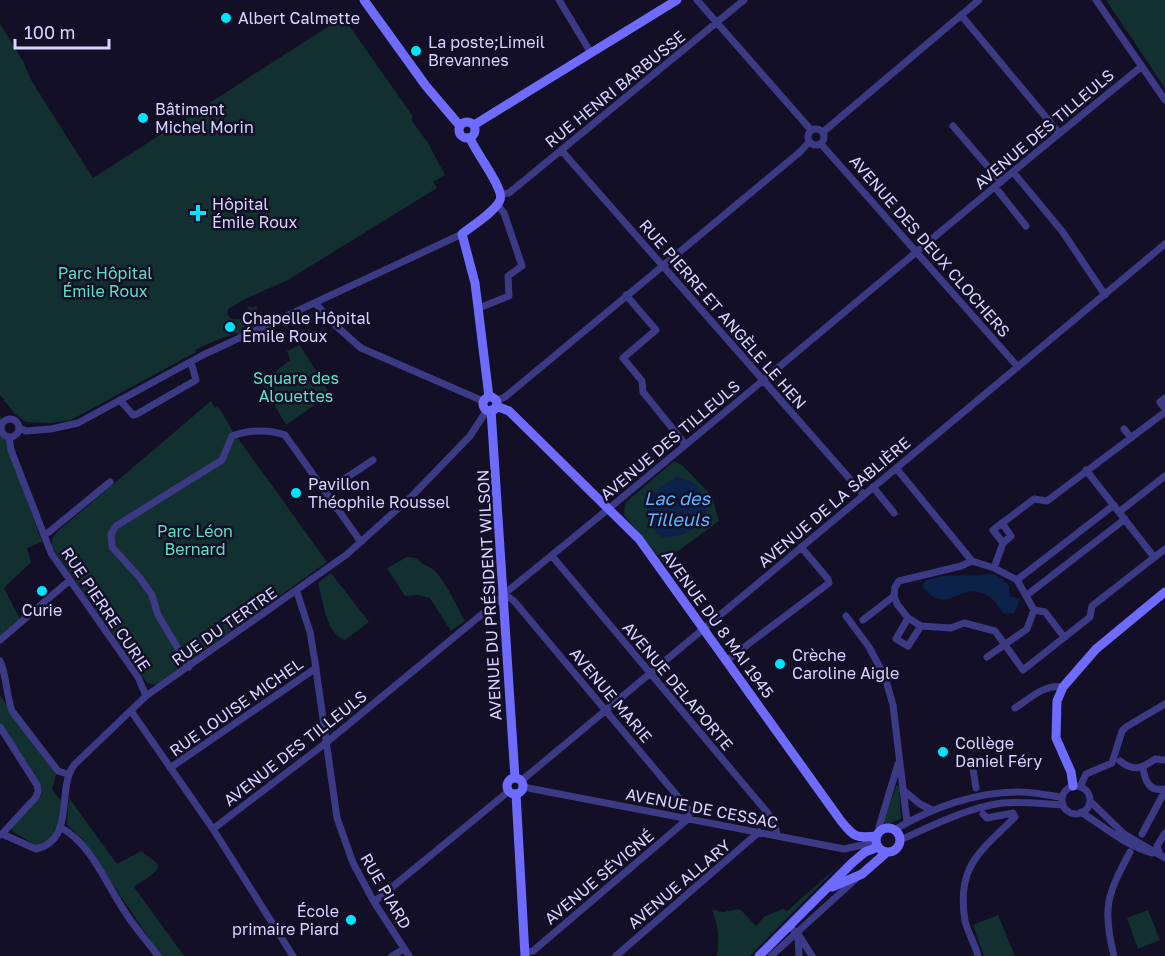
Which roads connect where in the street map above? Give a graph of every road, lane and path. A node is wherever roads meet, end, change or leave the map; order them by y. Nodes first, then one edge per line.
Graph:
1 (559, 0) edge
2 (677, 0) edge
3 (697, 0) edge
4 (744, 0) edge
5 (980, 0) edge
6 (1096, 0) edge
7 (369, 2) edge
8 (961, 15) junction
9 (716, 23) junction
10 (591, 53) junction
11 (1141, 66) junction
12 (1165, 100) edge
13 (474, 125) junction
14 (460, 126) junction
15 (953, 126) dead end
16 (811, 130) junction
17 (823, 132) junction
18 (1059, 133) junction
19 (470, 138) junction
20 (809, 142) junction
21 (821, 144) junction
22 (561, 150) junction
23 (1013, 172) junction
24 (1001, 182) junction
25 (994, 187) junction
26 (499, 199) junction
27 (1026, 226) dead end
28 (462, 234) junction
29 (1165, 244) edge
30 (917, 252) junction
31 (662, 265) junction
32 (626, 295) junction
33 (1105, 295) junction
34 (316, 304) junction
35 (479, 308) junction
36 (656, 330) junction
37 (662, 337) dead end
38 (617, 352) dead end
39 (622, 358) junction
40 (191, 362) junction
41 (1017, 367) junction
42 (763, 381) junction
43 (1165, 398) edge
44 (120, 400) junction
45 (490, 404) junction
46 (1165, 410) edge
47 (2, 419) edge
48 (19, 428) junction
49 (1124, 429) dead end
50 (9, 437) junction
51 (1131, 438) junction
52 (685, 444) junction
53 (373, 460) dead end
54 (896, 468) junction
55 (1086, 470) junction
56 (1165, 476) edge
57 (110, 482) dead end
58 (873, 487) junction
59 (326, 492) junction
60 (864, 495) junction
61 (1114, 505) junction
62 (609, 508) junction
63 (1119, 512) junction
64 (894, 513) dead end
65 (1125, 519) junction
66 (44, 535) junction
67 (361, 542) junction
68 (801, 547) junction
69 (1165, 549) edge
70 (552, 555) junction
71 (1154, 557) junction
72 (972, 561) junction
73 (994, 568) junction
74 (70, 580) junction
75 (1017, 580) junction
76 (1165, 591) edge
77 (297, 592) junction
78 (504, 594) junction
79 (1027, 595) junction
80 (894, 596) junction
81 (1034, 610) junction
82 (846, 616) dead end
83 (908, 618) junction
84 (863, 620) dead end
85 (921, 626) junction
86 (703, 629) junction
87 (1064, 637) junction
88 (0, 640) edge
89 (1005, 645) junction
90 (987, 657) dead end
91 (0, 660) edge
92 (726, 661) junction
93 (189, 667) junction
94 (316, 668) junction
95 (650, 674) junction
96 (1063, 687) junction
97 (146, 696) junction
98 (1165, 704) edge
99 (1015, 708) dead end
100 (607, 710) junction
101 (131, 711) junction
102 (0, 727) edge
103 (327, 742) junction
104 (1165, 760) edge
105 (1120, 761) dead end
106 (899, 762) junction
107 (972, 763) dead end
108 (170, 768) junction
109 (1143, 768) junction
110 (1071, 772) junction
111 (67, 774) junction
112 (1086, 774) junction
113 (517, 786) junction
114 (1077, 786) junction
115 (976, 788) dead end
116 (903, 790) junction
117 (1165, 790) edge
118 (1063, 801) junction
119 (1090, 801) junction
120 (932, 810) junction
121 (1081, 813) junction
122 (983, 814) dead end
123 (689, 818) junction
124 (907, 822) junction
125 (60, 827) junction
126 (213, 829) junction
127 (894, 830) junction
128 (759, 832) junction
129 (1165, 833) edge
130 (1142, 834) dead end
131 (1, 835) edge
132 (777, 836) junction
133 (878, 839) junction
134 (900, 840) junction
135 (888, 852) junction
136 (1130, 852) dead end
137 (1162, 857) edge
138 (862, 874) junction
139 (825, 890) junction
140 (374, 902) junction
141 (789, 926) junction
142 (798, 934) junction
143 (404, 949) junction
144 (525, 954) edge
145 (158, 956) edge
146 (293, 956) edge
147 (392, 956) edge
148 (409, 956) edge
149 (616, 956) edge
150 (759, 956) edge
151 (771, 956) edge
152 (799, 956) edge
153 (812, 956) edge
154 (978, 956) edge
155 (1114, 956) edge

1 - 10 street
2 - 10 street
3 - 9 street
4 - 9 street, RUE HENRI BARBUSSE
5 - 8 street
6 - 11 street
7 - 14 street
8 - 17 street
8 - 18 street
9 - 16 street
9 - 22 street, RUE HENRI BARBUSSE
10 - 13 street
11 - 12 street
11 - 18 street, AVENUE DES TILLEULS
13 - 14 street
13 - 19 street
14 - 19 street
15 - 24 street
16 - 17 street
16 - 20 street
17 - 21 street
18 - 23 street, AVENUE DES TILLEULS
19 - 26 street
20 - 21 street
20 - 31 street
21 - 30 street, AVENUE DES DEUX CLOCHERS
22 - 26 street, RUE HENRI BARBUSSE
22 - 31 street, RUE PIERRE ET ANGÈLE LE HEN
23 - 24 street, AVENUE DES TILLEULS
23 - 33 street
24 - 25 street, AVENUE DES TILLEULS
25 - 27 street
25 - 30 street, AVENUE DES TILLEULS
26 - 28 street
26 - 35 street
28 - 34 street
28 - 35 street, AVENUE DU PRÉSIDENT WILSON
29 - 33 street, AVENUE DE LA SABLIÈRE
30 - 41 street, AVENUE DES DEUX CLOCHERS
30 - 42 street, AVENUE DES TILLEULS
31 - 32 street
31 - 42 street, RUE PIERRE ET ANGÈLE LE HEN
32 - 36 street
32 - 45 street
33 - 41 street, AVENUE DE LA SABLIÈRE
34 - 40 street
34 - 45 street
35 - 45 street, AVENUE DU PRÉSIDENT WILSON
36 - 37 street
36 - 39 street
38 - 39 street
39 - 52 street
40 - 44 street
40 - 44 street
41 - 54 street, AVENUE DE LA SABLIÈRE
42 - 52 street, AVENUE DES TILLEULS
42 - 60 street, RUE PIERRE ET ANGÈLE LE HEN
43 - 46 street
44 - 48 street
45 - 62 street, AVENUE DU 8 MAI 1945
45 - 67 street, RUE DU TERTRE
45 - 78 street, AVENUE DU PRÉSIDENT WILSON
46 - 51 street
47 - 48 street
47 - 50 street
48 - 50 street
49 - 51 street
50 - 66 street, RUE PIERRE CURIE
51 - 55 street
52 - 62 street, AVENUE DES TILLEULS
53 - 59 street
54 - 58 street, AVENUE DE LA SABLIÈRE
54 - 72 street
55 - 61 street
55 - 73 street
56 - 63 street
57 - 66 street
58 - 60 street, AVENUE DE LA SABLIÈRE
58 - 64 street
59 - 67 street
59 - 93 street
60 - 68 street, AVENUE DE LA SABLIÈRE
61 - 63 street
61 - 75 street
62 - 70 street, AVENUE DES TILLEULS
62 - 86 street, AVENUE DU 8 MAI 1945
63 - 65 street
65 - 71 street
65 - 79 street
66 - 74 street, RUE PIERRE CURIE
67 - 77 street, RUE DU TERTRE
68 - 86 street, AVENUE DE LA SABLIÈRE
68 - 92 street
69 - 71 street
70 - 78 street, AVENUE DES TILLEULS
70 - 95 street, AVENUE DELAPORTE
71 - 87 street
72 - 73 street
72 - 80 street
73 - 75 street
74 - 88 street
74 - 97 street, RUE PIERRE CURIE
75 - 79 street
76 - 96 street
77 - 93 street, RUE DU TERTRE
77 - 94 street, RUE PIARD
78 - 100 street, AVENUE MARIE
78 - 103 street, AVENUE DES TILLEULS
78 - 113 street, AVENUE DU PRÉSIDENT WILSON
79 - 81 street
80 - 83 street
80 - 84 street
81 - 87 street
81 - 89 street
82 - 106 street
83 - 85 street
83 - 85 street
85 - 89 street
86 - 92 street, AVENUE DU 8 MAI 1945
86 - 95 street, AVENUE DE LA SABLIÈRE
87 - 89 street
89 - 90 street
91 - 111 street
92 - 133 street, AVENUE DU 8 MAI 1945
93 - 97 street, RUE DU TERTRE
94 - 103 street, RUE PIARD
94 - 108 street, RUE LOUISE MICHEL
95 - 100 street, AVENUE DE LA SABLIÈRE
95 - 132 street, AVENUE DELAPORTE
96 - 99 street
96 - 110 street
97 - 101 street, RUE DU TERTRE
98 - 112 street
100 - 113 street, AVENUE DE LA SABLIÈRE
100 - 123 street, AVENUE MARIE
101 - 108 street
101 - 111 street, RUE DU TERTRE
102 - 131 street
103 - 126 street, AVENUE DES TILLEULS
103 - 140 street, RUE PIARD
104 - 109 street
105 - 109 street
106 - 116 street
106 - 133 street
107 - 115 street
108 - 126 street
109 - 117 street
110 - 112 street
110 - 114 street
111 - 125 street
112 - 114 street
113 - 123 street, AVENUE DE CESSAC
113 - 140 street, AVENUE DE LA SABLIÈRE
113 - 144 street, AVENUE DU PRÉSIDENT WILSON
114 - 118 street
114 - 119 street
116 - 120 street
116 - 124 street
117 - 130 street
118 - 120 street
118 - 121 street
118 - 134 street
119 - 121 street
119 - 137 street
120 - 124 street
121 - 137 street
122 - 154 street
123 - 128 street, AVENUE DE CESSAC
123 - 144 street, AVENUE SÉVIGNÉ
124 - 127 street
125 - 131 street
125 - 145 street
126 - 146 street
127 - 133 street
127 - 134 street
128 - 132 street, AVENUE DE CESSAC
128 - 149 street, AVENUE ALLARY
129 - 137 street
132 - 133 street, AVENUE DE CESSAC
133 - 135 street
133 - 139 street
134 - 135 street
135 - 138 street
136 - 155 street
138 - 139 street
138 - 142 street
139 - 141 street
140 - 143 street, RUE PIARD
141 - 142 street
141 - 150 street
142 - 151 street
142 - 152 street
142 - 153 street
143 - 147 street
143 - 148 street, RUE PIARD

